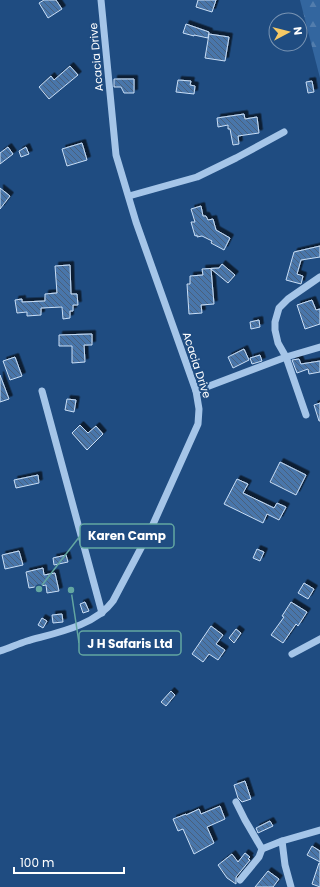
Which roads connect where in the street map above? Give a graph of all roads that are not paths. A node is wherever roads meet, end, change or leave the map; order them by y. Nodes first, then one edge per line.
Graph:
1 (101, 0) edge
2 (284, 132) dead end
3 (129, 196) junction
4 (320, 277) edge
5 (320, 347) edge
6 (286, 357) junction
7 (42, 390) dead end
8 (196, 391) junction
9 (306, 415) dead end
10 (102, 613) junction
11 (320, 639) edge
12 (0, 651) edge
13 (292, 654) dead end
14 (236, 802) dead end
15 (320, 830) edge
16 (282, 841) junction
17 (262, 849) junction
18 (240, 880) dead end
19 (291, 887) edge

1 - 3 street, Acacia Drive
2 - 3 street
3 - 8 street, Acacia Drive
4 - 6 street
5 - 6 street
6 - 8 street
6 - 9 street
7 - 10 street
8 - 10 street, Acacia Drive
10 - 12 street, Acacia Drive
11 - 13 street
14 - 17 street
15 - 16 street
16 - 17 street
16 - 19 street
17 - 18 street

